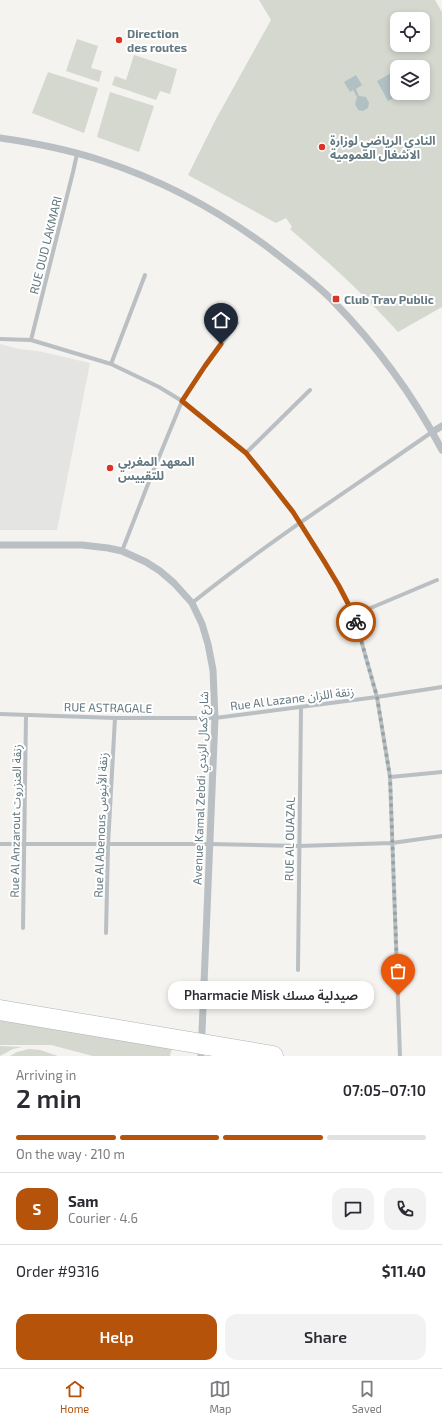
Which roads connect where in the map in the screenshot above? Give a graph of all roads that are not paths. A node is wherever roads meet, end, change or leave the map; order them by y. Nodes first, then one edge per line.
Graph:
1 (0, 138) edge
2 (77, 154) junction
3 (145, 275) dead end
4 (237, 323) dead end
5 (0, 339) edge
6 (31, 340) junction
7 (111, 364) junction
8 (310, 390) dead end
9 (182, 401) junction
10 (442, 426) edge
11 (432, 432) junction
12 (442, 450) edge
13 (246, 453) junction
14 (300, 524) junction
15 (0, 545) edge
16 (122, 551) junction
17 (437, 580) dead end
18 (192, 603) junction
19 (354, 615) junction
20 (442, 687) edge
21 (377, 697) junction
22 (301, 707) junction
23 (0, 714) edge
24 (26, 715) junction
25 (115, 718) junction
26 (215, 718) junction
27 (442, 772) edge
28 (390, 777) junction
29 (442, 836) edge
30 (392, 843) junction
31 (0, 844) edge
32 (24, 844) junction
33 (210, 844) junction
34 (108, 845) junction
35 (299, 846) junction
36 (23, 928) dead end
37 (106, 933) dead end
38 (298, 970) dead end
39 (0, 1010) edge
40 (202, 1050) edge
41 (273, 1056) edge
42 (400, 1056) edge

1 - 2 street
2 - 6 street, RUE OUD LAKMARI
2 - 11 street
3 - 7 street
4 - 9 street
5 - 6 street
6 - 7 street
7 - 9 street
8 - 13 street
9 - 13 street
9 - 16 street
10 - 11 street
11 - 12 street
11 - 14 street
13 - 14 street
14 - 18 street
14 - 19 street
15 - 16 street, Avenue Kamal Zebdi شارع كمال الزبدي
16 - 18 street, Avenue Kamal Zebdi شارع كمال الزبدي
17 - 19 street
18 - 26 street, Avenue Kamal Zebdi شارع كمال الزبدي
19 - 21 street
20 - 21 street, Rue Al Lazane زنقة اللزان
21 - 22 street, Rue Al Lazane زنقة اللزان
21 - 28 street
22 - 26 street, Rue Al Lazane زنقة اللزان
22 - 35 street, RUE AL OUAZAL
23 - 24 street, RUE ASTRAGALE
24 - 25 street, RUE ASTRAGALE
24 - 32 street, Rue Al Anzarout زنقة العنزروت
25 - 26 street, RUE ASTRAGALE
25 - 34 street, Rue Al Abenous زنقة الأبنوس
26 - 33 street, Avenue Kamal Zebdi شارع كمال الزبدي
27 - 28 street
28 - 30 street
29 - 30 street
30 - 35 street
30 - 42 street
31 - 32 street
32 - 34 street
32 - 36 street, Rue Al Anzarout زنقة العنزروت
33 - 34 street
33 - 35 street
33 - 40 street, Avenue Kamal Zebdi شارع كمال الزبدي
34 - 37 street, Rue Al Abenous زنقة الأبنوس
35 - 38 street, RUE AL OUAZAL
39 - 40 main road
40 - 41 main road

